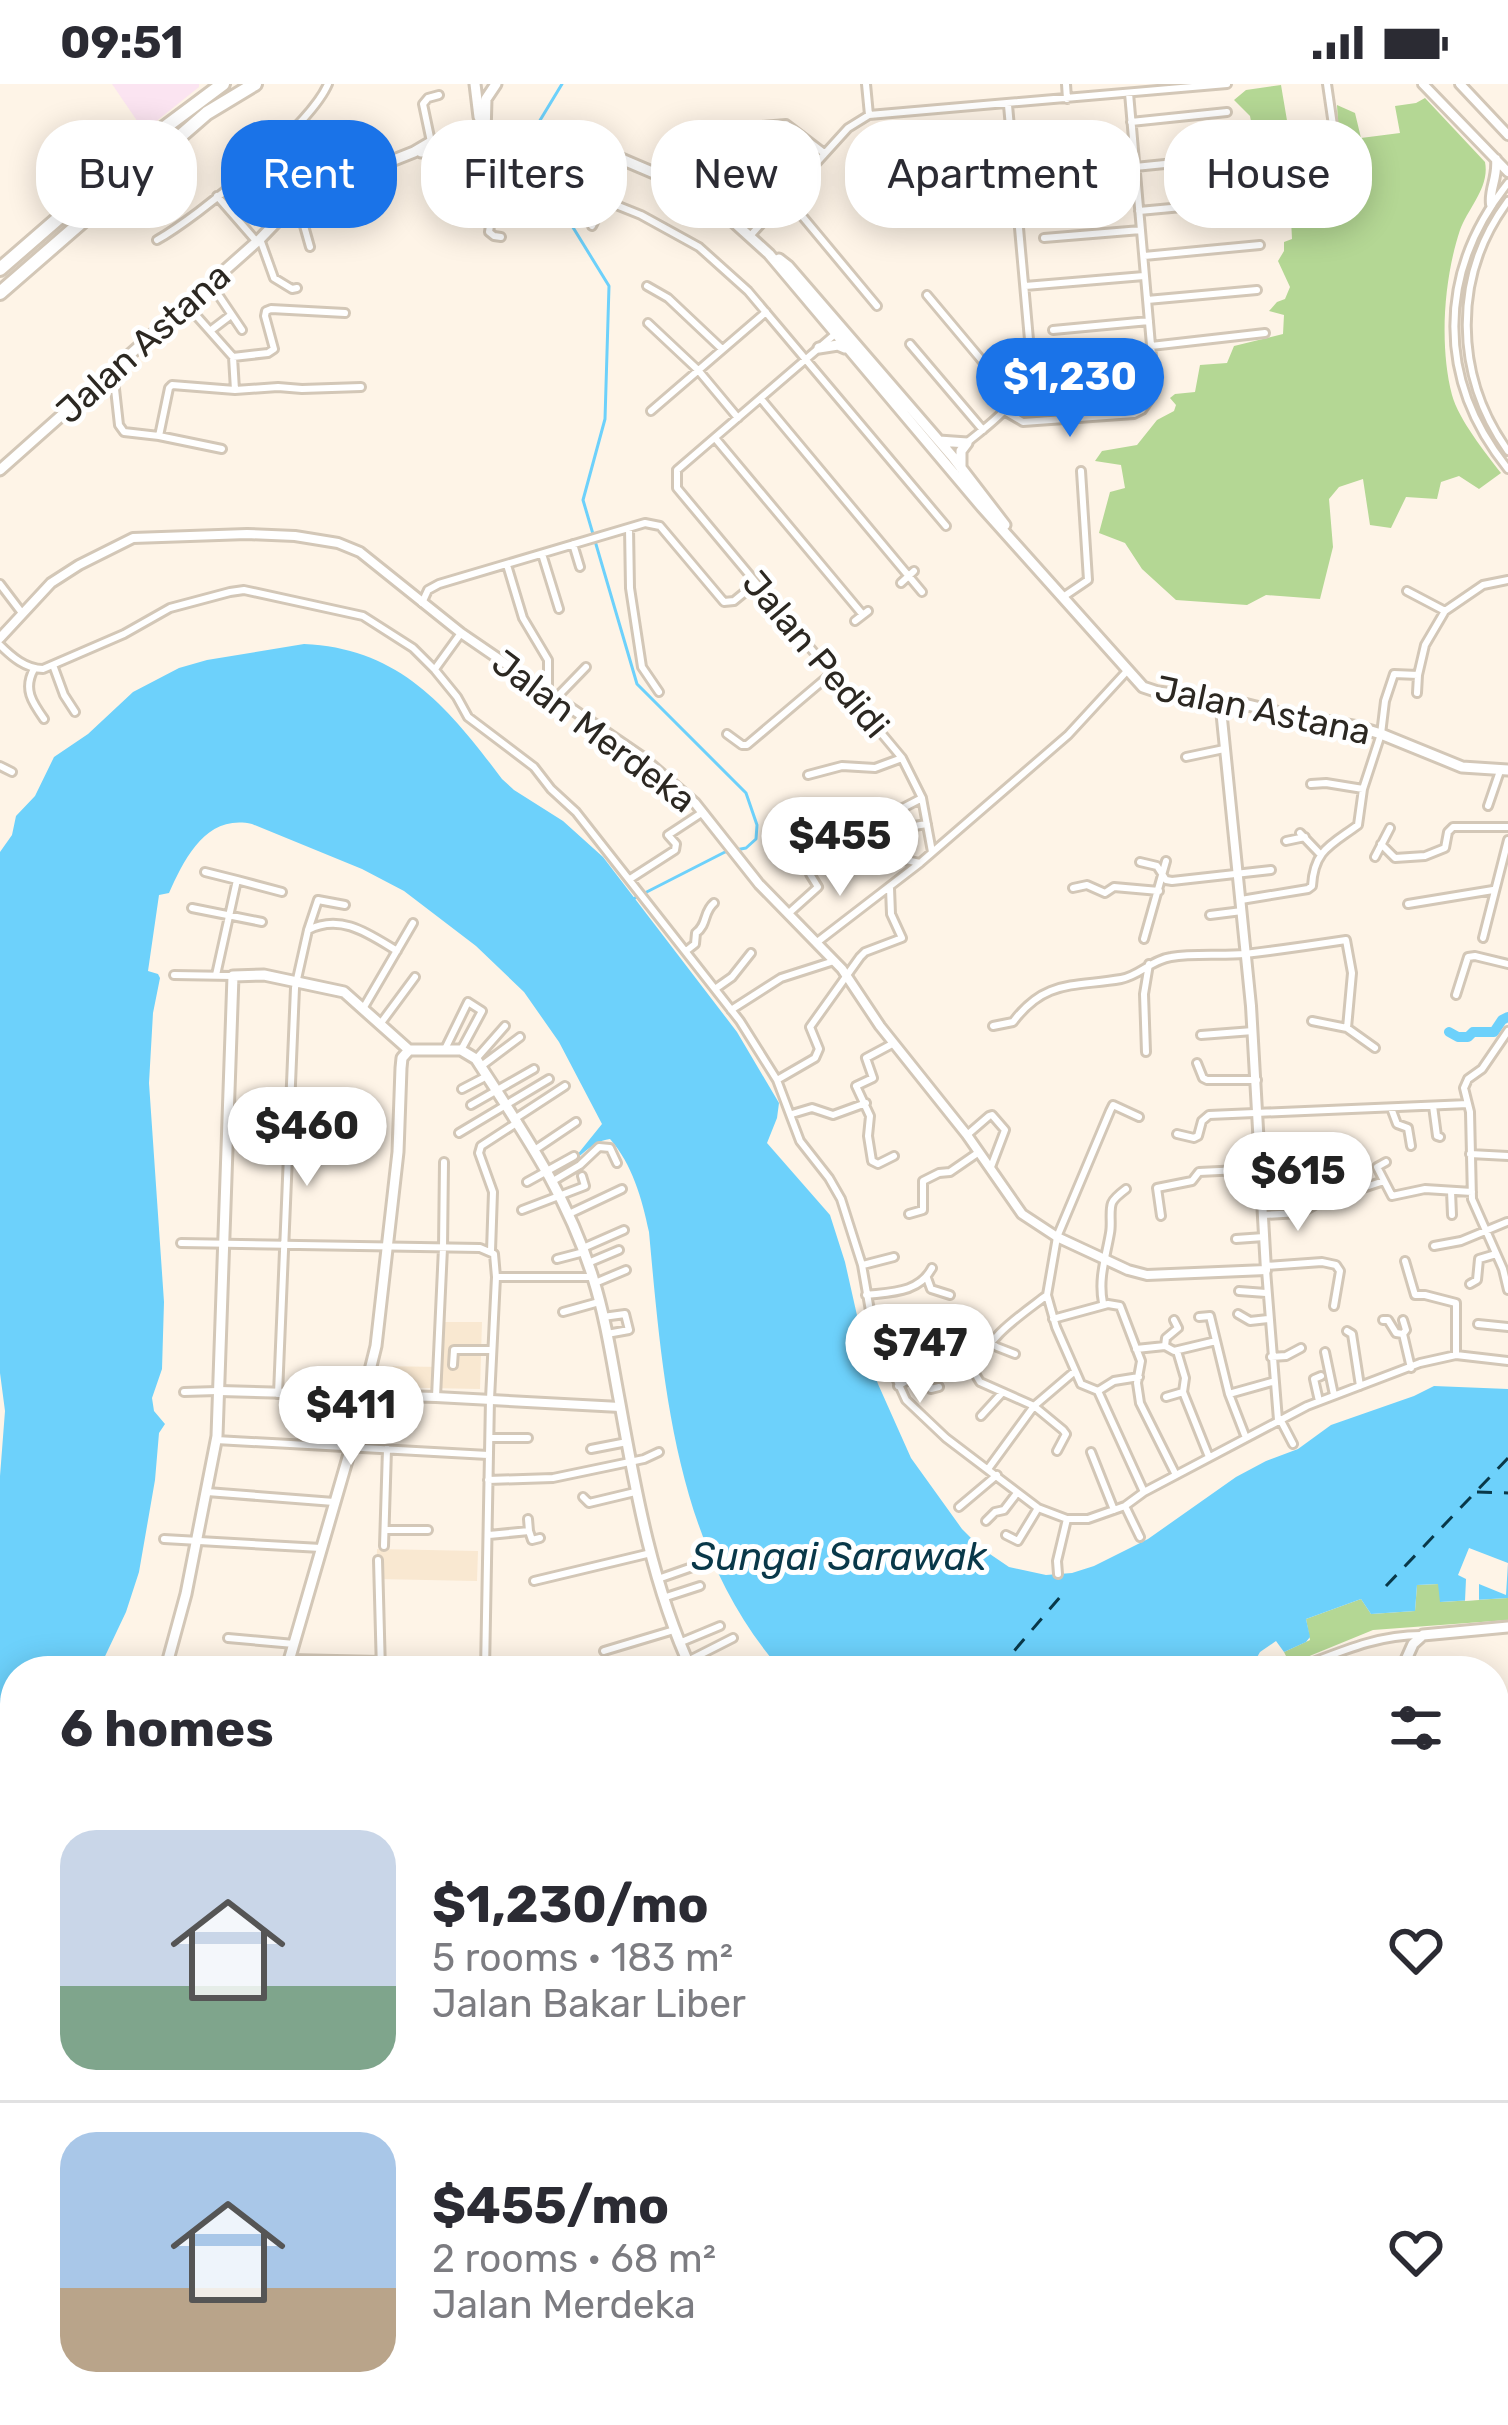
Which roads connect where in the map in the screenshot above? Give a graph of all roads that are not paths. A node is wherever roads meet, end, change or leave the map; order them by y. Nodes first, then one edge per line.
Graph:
1 (224, 84) edge
2 (255, 84) edge
3 (328, 84) edge
4 (475, 84) edge
5 (496, 84) edge
6 (866, 84) edge
7 (1066, 84) edge
8 (1227, 84) edge
9 (1327, 84) edge
10 (1423, 84) edge
11 (1460, 84) edge
12 (1129, 93) junction
13 (440, 95) dead end
14 (1067, 99) junction
15 (1008, 105) junction
16 (206, 112) junction
17 (1227, 112) dead end
18 (482, 113) junction
19 (869, 115) junction
20 (175, 120) edge
21 (196, 120) edge
22 (300, 120) edge
23 (427, 120) edge
24 (478, 120) edge
25 (481, 120) edge
26 (488, 120) edge
27 (1131, 120) edge
28 (1333, 120) edge
29 (1140, 121) edge
30 (1507, 133) edge
31 (421, 148) edge
32 (421, 150) edge
33 (821, 150) edge
34 (414, 152) junction
35 (824, 153) junction
36 (821, 156) edge
37 (397, 158) edge
38 (1496, 160) junction
39 (627, 161) edge
40 (1508, 172) edge
41 (1508, 183) edge
42 (221, 193) edge
43 (217, 196) junction
44 (1508, 201) edge
45 (1491, 204) junction
46 (627, 208) edge
47 (1140, 220) edge
48 (47, 228) edge
49 (271, 228) edge
50 (305, 228) edge
51 (490, 228) edge
52 (757, 228) edge
53 (812, 228) edge
54 (1141, 230) junction
55 (750, 236) junction
56 (501, 237) dead end
57 (1044, 238) dead end
58 (157, 240) dead end
59 (259, 240) junction
60 (1260, 245) dead end
61 (310, 247) dead end
62 (769, 254) junction
63 (1143, 256) junction
64 (0, 269) edge
65 (1144, 276) junction
66 (210, 284) junction
67 (647, 286) dead end
68 (1025, 286) junction
69 (298, 288) dead end
70 (1257, 290) dead end
71 (0, 293) edge
72 (927, 295) dead end
73 (1147, 299) junction
74 (186, 304) junction
75 (877, 306) dead end
76 (766, 312) junction
77 (345, 313) dead end
78 (231, 314) junction
79 (826, 321) junction
80 (1149, 321) junction
81 (649, 323) dead end
82 (242, 330) dead end
83 (1053, 330) dead end
84 (839, 331) junction
85 (209, 332) junction
86 (1265, 333) dead end
87 (910, 344) dead end
88 (1151, 346) junction
89 (819, 348) junction
90 (722, 349) junction
91 (850, 351) junction
92 (233, 357) junction
93 (807, 360) junction
94 (1153, 365) junction
95 (113, 369) junction
96 (698, 370) junction
97 (1046, 375) dead end
98 (361, 387) dead end
99 (235, 390) junction
100 (761, 398) junction
101 (1015, 400) junction
102 (651, 410) dead end
103 (1006, 412) junction
104 (738, 418) junction
105 (983, 430) junction
106 (159, 436) junction
107 (715, 437) junction
108 (936, 440) junction
109 (967, 442) junction
110 (223, 449) dead end
111 (1508, 451) edge
112 (948, 459) junction
113 (961, 468) junction
114 (0, 470) edge
115 (1508, 470) edge
116 (1081, 471) dead end
117 (946, 526) dead end
118 (629, 528) junction
119 (1008, 534) junction
120 (573, 544) junction
121 (542, 554) junction
122 (507, 565) junction
123 (580, 568) dead end
124 (912, 573) junction
125 (1508, 580) edge
126 (756, 583) junction
127 (902, 583) dead end
128 (0, 584) edge
129 (922, 592) dead end
130 (1407, 592) dead end
131 (1063, 597) junction
132 (422, 603) junction
133 (559, 609) dead end
134 (1445, 610) junction
135 (22, 613) junction
136 (855, 621) dead end
137 (460, 633) junction
138 (0, 641) edge
139 (53, 665) junction
140 (586, 668) dead end
141 (34, 669) junction
142 (435, 670) junction
143 (1127, 671) junction
144 (832, 673) junction
145 (1418, 675) junction
146 (659, 692) dead end
147 (1417, 694) dead end
148 (552, 696) junction
149 (1219, 701) junction
150 (75, 712) dead end
151 (44, 719) dead end
152 (727, 734) dead end
153 (1381, 734) junction
154 (1224, 749) junction
155 (1186, 757) dead end
156 (902, 758) junction
157 (0, 766) edge
158 (1504, 771) edge
159 (12, 772) dead end
160 (808, 775) dead end
161 (1311, 784) dead end
162 (1363, 790) junction
163 (922, 798) junction
164 (1489, 806) dead end
165 (899, 810) dead end
166 (703, 812) junction
167 (927, 824) junction
168 (914, 826) dead end
169 (1508, 827) edge
170 (1390, 828) dead end
171 (1508, 840) edge
172 (1286, 841) dead end
173 (1381, 844) junction
174 (932, 852) junction
175 (1321, 855) junction
176 (1375, 856) dead end
177 (1166, 861) dead end
178 (882, 862) dead end
179 (1140, 862) dead end
180 (920, 863) junction
181 (1271, 870) dead end
182 (1504, 870) edge
183 (205, 872) dead end
184 (810, 874) dead end
185 (1238, 874) junction
186 (1163, 875) junction
187 (237, 880) junction
188 (631, 881) junction
189 (890, 888) junction
190 (1073, 888) dead end
191 (1493, 890) junction
192 (1159, 891) junction
193 (282, 892) dead end
194 (714, 903) dead end
195 (1408, 904) dead end
196 (345, 905) dead end
197 (1241, 905) junction
198 (192, 908) dead end
199 (789, 913) junction
200 (229, 915) junction
201 (1210, 915) dead end
202 (262, 922) dead end
203 (412, 923) dead end
204 (308, 929) junction
205 (1483, 938) dead end
206 (1144, 939) dead end
207 (817, 943) junction
208 (397, 951) junction
209 (686, 951) junction
210 (751, 953) dead end
211 (1246, 953) junction
212 (834, 962) junction
213 (1149, 964) junction
214 (1508, 964) edge
215 (174, 975) dead end
216 (215, 975) junction
217 (233, 976) junction
218 (847, 976) junction
219 (415, 977) dead end
220 (296, 980) junction
221 (715, 989) junction
222 (1456, 995) dead end
223 (364, 1007) junction
224 (731, 1010) junction
225 (1312, 1022) dead end
226 (381, 1023) junction
227 (506, 1026) dead end
228 (993, 1026) dead end
229 (1347, 1028) junction
230 (1253, 1031) junction
231 (1508, 1031) edge
232 (1201, 1035) dead end
233 (520, 1036) dead end
234 (894, 1043) junction
235 (1375, 1048) dead end
236 (409, 1049) junction
237 (445, 1049) junction
238 (461, 1050) junction
239 (1146, 1052) dead end
240 (1197, 1063) dead end
241 (481, 1067) junction
242 (534, 1069) dead end
243 (549, 1079) dead end
244 (777, 1080) junction
245 (1256, 1080) junction
246 (565, 1085) dead end
247 (462, 1089) dead end
248 (496, 1091) junction
249 (866, 1102) junction
250 (1468, 1104) junction
251 (471, 1105) dead end
252 (506, 1105) junction
253 (1433, 1106) junction
254 (1391, 1108) junction
255 (1258, 1113) junction
256 (792, 1114) junction
257 (1139, 1117) dead end
258 (517, 1120) junction
259 (576, 1122) dead end
260 (459, 1133) dead end
261 (1177, 1134) dead end
262 (967, 1135) junction
263 (1440, 1137) dead end
264 (1411, 1146) dead end
265 (536, 1149) junction
266 (979, 1152) junction
267 (1470, 1154) junction
268 (574, 1156) dead end
269 (894, 1156) dead end
270 (1508, 1156) edge
271 (443, 1162) dead end
272 (1386, 1162) dead end
273 (617, 1163) dead end
274 (990, 1169) junction
275 (1261, 1169) junction
276 (582, 1176) dead end
277 (551, 1177) junction
278 (1384, 1181) junction
279 (526, 1182) dead end
280 (622, 1190) dead end
281 (1451, 1191) junction
282 (1472, 1192) junction
283 (560, 1196) junction
284 (1128, 1202) dead end
285 (522, 1210) dead end
286 (569, 1214) junction
287 (909, 1214) dead end
288 (1263, 1215) junction
289 (1161, 1216) dead end
290 (1452, 1216) dead end
291 (1508, 1222) edge
292 (624, 1230) dead end
293 (1485, 1233) junction
294 (1057, 1237) junction
295 (1264, 1237) junction
296 (1236, 1239) dead end
297 (181, 1243) dead end
298 (225, 1244) junction
299 (284, 1245) junction
300 (1434, 1246) dead end
301 (389, 1247) junction
302 (443, 1248) junction
303 (620, 1250) dead end
304 (491, 1251) junction
305 (585, 1254) junction
306 (1496, 1254) junction
307 (894, 1257) dead end
308 (557, 1258) dead end
309 (1103, 1258) junction
310 (1405, 1262) dead end
311 (862, 1265) junction
312 (932, 1268) dead end
313 (1266, 1268) junction
314 (1506, 1268) edge
315 (626, 1270) dead end
316 (496, 1277) junction
317 (927, 1278) junction
318 (594, 1280) junction
319 (1470, 1284) dead end
320 (1508, 1290) edge
321 (1239, 1291) dead end
322 (1267, 1293) junction
323 (866, 1295) junction
324 (950, 1295) dead end
325 (1047, 1295) junction
326 (598, 1302) junction
327 (1103, 1305) junction
328 (1334, 1306) dead end
329 (563, 1312) dead end
330 (1238, 1314) dead end
331 (603, 1317) junction
332 (1198, 1317) dead end
333 (1053, 1319) junction
334 (1268, 1319) junction
335 (1174, 1320) dead end
336 (1383, 1320) dead end
337 (1403, 1320) dead end
338 (956, 1322) dead end
339 (1478, 1324) dead end
340 (1508, 1327) edge
341 (1347, 1331) dead end
342 (607, 1334) junction
343 (1403, 1334) junction
344 (1216, 1341) junction
345 (989, 1342) junction
346 (1165, 1346) junction
347 (1136, 1348) junction
348 (1300, 1348) dead end
349 (492, 1350) junction
350 (1177, 1351) junction
351 (1325, 1352) dead end
352 (1015, 1354) dead end
353 (1456, 1354) junction
354 (923, 1355) dead end
355 (1271, 1358) junction
356 (1508, 1361) edge
357 (932, 1363) dead end
358 (453, 1365) dead end
359 (1411, 1368) junction
360 (891, 1369) junction
361 (1075, 1371) junction
362 (942, 1374) dead end
363 (924, 1376) junction
364 (1321, 1376) dead end
365 (1139, 1377) junction
366 (1274, 1382) junction
367 (898, 1386) junction
368 (1360, 1386) junction
369 (939, 1387) dead end
370 (220, 1390) junction
371 (1098, 1390) junction
372 (184, 1392) dead end
373 (1184, 1392) junction
374 (1002, 1393) junction
375 (278, 1394) junction
376 (1229, 1394) junction
377 (364, 1395) junction
378 (1334, 1396) junction
379 (436, 1397) junction
380 (1166, 1397) dead end
381 (490, 1400) junction
382 (1319, 1401) junction
383 (1034, 1406) junction
384 (620, 1407) junction
385 (981, 1416) dead end
386 (1279, 1420) junction
387 (490, 1438) junction
388 (528, 1438) dead end
389 (1246, 1438) junction
390 (216, 1441) junction
391 (627, 1442) junction
392 (1293, 1444) dead end
393 (351, 1447) junction
394 (387, 1449) junction
395 (591, 1449) dead end
396 (1057, 1451) dead end
397 (659, 1452) dead end
398 (1091, 1452) dead end
399 (489, 1455) junction
400 (1210, 1457) junction
401 (631, 1461) junction
402 (988, 1468) junction
403 (1176, 1474) junction
404 (997, 1475) junction
405 (488, 1480) junction
406 (207, 1492) junction
407 (638, 1492) junction
408 (1017, 1492) junction
409 (1144, 1492) junction
410 (583, 1497) dead end
411 (334, 1502) junction
412 (1125, 1506) junction
413 (958, 1507) dead end
414 (1038, 1508) junction
415 (1114, 1510) junction
416 (528, 1519) dead end
417 (1067, 1519) junction
418 (986, 1521) dead end
419 (428, 1530) dead end
420 (529, 1531) junction
421 (489, 1535) junction
422 (1006, 1535) dead end
423 (1140, 1537) dead end
424 (540, 1538) dead end
425 (164, 1539) dead end
426 (196, 1541) junction
427 (321, 1548) junction
428 (651, 1553) junction
429 (378, 1560) dead end
430 (698, 1565) dead end
431 (1058, 1574) dead end
432 (658, 1579) junction
433 (535, 1581) dead end
434 (700, 1586) dead end
435 (663, 1598) junction
436 (720, 1626) dead end
437 (1508, 1627) edge
438 (674, 1630) junction
439 (1423, 1635) junction
440 (228, 1638) dead end
441 (733, 1638) dead end
442 (679, 1643) junction
443 (294, 1644) junction
444 (604, 1651) dead end
445 (170, 1656) edge
446 (291, 1656) edge
447 (381, 1656) edge
448 (485, 1656) edge
449 (685, 1656) edge
450 (706, 1656) edge
451 (1333, 1656) edge
452 (1408, 1656) edge

1 - 20 main road
2 - 16 main road
3 - 22 street
4 - 18 main road
5 - 18 main road
6 - 19 street
7 - 14 street
8 - 12 street
9 - 28 street
10 - 38 street
11 - 30 street
12 - 14 street
12 - 27 street
13 - 23 street
14 - 15 street
15 - 19 street
15 - 68 street
16 - 21 main road
16 - 71 main road
17 - 29 street
18 - 24 main road
18 - 25 main road
18 - 26 main road
19 - 35 street
31 - 34 main road, Jalan Astana
32 - 34 main road, Jalan Astana
33 - 35 street
34 - 37 main road, Jalan Astana
35 - 36 street
38 - 40 street
38 - 45 street
39 - 55 main road, Jalan Astana
41 - 45 street
42 - 43 street
43 - 58 street
43 - 59 street
44 - 111 street
45 - 115 street
46 - 76 street
47 - 54 street
48 - 64 main road
49 - 59 main road, Jalan Astana
50 - 61 street
51 - 56 street
52 - 55 street
53 - 75 street
54 - 57 street
54 - 63 street
55 - 62 main road, Jalan Astana
59 - 66 main road, Jalan Astana
59 - 69 street
60 - 63 street
62 - 79 main road, Jalan Astana
62 - 84 main road, Jalan Astana
63 - 65 street
65 - 68 street
65 - 73 street
66 - 74 main road, Jalan Astana
66 - 78 street
67 - 90 street
68 - 101 street
70 - 73 street
72 - 101 street
73 - 80 street
74 - 85 street
74 - 95 main road, Jalan Astana
76 - 90 street
76 - 93 street
77 - 92 street
78 - 82 street
78 - 85 street
79 - 84 main road, Jalan Astana
79 - 89 main road
80 - 83 street
80 - 88 street
81 - 96 street
84 - 89 street
84 - 91 main road, Jalan Astana
84 - 108 main road, Jalan Astana
85 - 92 street
86 - 88 street
87 - 105 street
88 - 94 street
89 - 91 main road
89 - 93 street
90 - 96 street
91 - 112 main road, Jalan Astana
92 - 99 street
93 - 100 street
93 - 117 street
94 - 97 street
94 - 103 street
95 - 106 street
95 - 114 main road, Jalan Astana
96 - 102 street
96 - 104 street
98 - 99 street
99 - 106 street
100 - 104 street
100 - 124 street
101 - 103 street
103 - 105 street
104 - 107 street
105 - 109 street
106 - 110 street
107 - 126 street, Jalan Pedidi
107 - 136 street
108 - 109 main road
108 - 112 main road, Jalan Astana
109 - 112 street
109 - 113 main road
112 - 113 main road, Jalan Astana
112 - 119 main road, Jalan Astana
113 - 119 main road, Jalan Astana
116 - 131 street
118 - 120 street
118 - 126 street
118 - 146 street
119 - 131 main road, Jalan Astana
120 - 121 street
120 - 123 street
121 - 122 street
121 - 133 street
122 - 132 street
122 - 148 street
124 - 127 street
124 - 129 street
125 - 134 street
126 - 144 street, Jalan Pedidi
128 - 135 street
130 - 134 street
131 - 143 main road, Jalan Astana
132 - 135 street, Jalan Merdeka
132 - 137 street, Jalan Merdeka
134 - 145 street
135 - 138 street, Jalan Merdeka
137 - 142 street
137 - 148 street, Jalan Merdeka
138 - 141 street
139 - 141 street
139 - 142 street
139 - 150 street
140 - 148 street
141 - 151 street
142 - 188 street
143 - 149 main road, Jalan Astana
143 - 174 street
144 - 152 street
144 - 156 street, Jalan Pedidi
145 - 147 street
145 - 153 street
148 - 166 street, Jalan Merdeka
149 - 153 main road, Jalan Astana
149 - 154 street
153 - 158 main road, Jalan Astana
153 - 162 street
154 - 155 street
154 - 185 street
156 - 160 street
156 - 163 street, Jalan Pedidi
157 - 159 street
158 - 164 street
161 - 162 street
162 - 175 street
163 - 165 street
163 - 167 street, Jalan Pedidi
166 - 188 street
166 - 199 street, Jalan Merdeka
167 - 168 street
167 - 174 street, Jalan Pedidi
169 - 173 street
170 - 173 street
171 - 182 street
172 - 175 street
173 - 176 street
174 - 180 street
175 - 197 street
177 - 186 street
178 - 180 street
179 - 186 street
180 - 189 street
181 - 185 street
182 - 191 street
183 - 187 street
184 - 199 street
185 - 186 street
185 - 197 street
186 - 192 street
187 - 193 street
187 - 200 street
188 - 209 street
189 - 207 street
189 - 218 street
190 - 192 street
191 - 195 street
191 - 205 street
192 - 206 street
194 - 209 street
196 - 204 street
197 - 201 street
197 - 211 street
198 - 200 street
199 - 207 street, Jalan Merdeka
200 - 202 street
200 - 216 street
203 - 208 street
204 - 208 street
204 - 220 street
207 - 212 street, Jalan Merdeka
208 - 223 street
209 - 221 street
210 - 221 street
211 - 213 street
211 - 229 street
211 - 230 street
212 - 218 street, Jalan Merdeka
212 - 224 street
213 - 228 street
213 - 239 street
214 - 222 street
215 - 216 street
216 - 217 street
217 - 220 main road
217 - 298 main road
218 - 234 street, Jalan Merdeka
218 - 244 street
219 - 226 street
220 - 223 main road
220 - 299 street
221 - 224 street
223 - 226 main road
224 - 244 street
225 - 229 street
226 - 236 main road
227 - 241 street
229 - 235 street
230 - 232 street
230 - 245 street
231 - 250 street
233 - 241 street
234 - 249 street
234 - 262 street, Jalan Merdeka
236 - 237 main road
236 - 301 main road
237 - 238 main road
237 - 238 street
238 - 241 main road
240 - 245 street
241 - 247 street
241 - 248 main road
242 - 248 street
243 - 252 street
244 - 256 street
245 - 255 street
246 - 258 street
248 - 251 street
248 - 252 main road
249 - 256 street
249 - 269 street
250 - 253 street
250 - 267 street
252 - 258 main road
252 - 260 street
253 - 254 street
253 - 263 street
254 - 255 street
254 - 264 street
255 - 261 street
255 - 275 street
256 - 311 street
257 - 294 street
258 - 265 main road
258 - 304 street
259 - 265 street
262 - 266 street, Jalan Merdeka
262 - 274 street
265 - 277 main road
266 - 274 street, Jalan Merdeka
266 - 287 street
267 - 270 street
267 - 282 street
268 - 277 street
271 - 302 street
272 - 278 street
273 - 277 street
274 - 294 street, Jalan Merdeka
275 - 288 street
275 - 289 street
276 - 283 street
277 - 279 street
277 - 283 main road
278 - 281 street
278 - 288 street
280 - 286 street
281 - 282 street
281 - 290 street
282 - 293 street
283 - 285 street
283 - 286 main road
284 - 309 street
286 - 305 main road
288 - 295 street
291 - 293 street
292 - 305 street
293 - 300 street
293 - 306 street
294 - 309 street, Jalan Merdeka
294 - 325 street
295 - 296 street
295 - 313 street
297 - 298 street
298 - 299 street
298 - 370 main road
299 - 301 street
299 - 375 street
301 - 302 street
301 - 377 main road
302 - 304 street
302 - 379 street
303 - 305 street
304 - 316 street
305 - 308 street
305 - 318 main road
306 - 314 street
306 - 319 street
307 - 311 street
309 - 313 street, Jalan Merdeka
309 - 327 street
310 - 353 street
311 - 323 street
312 - 317 street
313 - 322 street
313 - 328 street
314 - 320 street
315 - 318 street
316 - 318 street
316 - 349 street
317 - 323 street
317 - 324 street
318 - 326 main road
321 - 322 street
322 - 334 street
323 - 360 street
325 - 333 street
325 - 345 street
326 - 329 street
326 - 331 main road
327 - 333 street
327 - 347 street
330 - 334 street
331 - 342 main road
331 - 342 street
332 - 344 street
333 - 361 street
334 - 355 street
335 - 346 street
336 - 343 street
337 - 343 street
338 - 345 street
339 - 340 street
341 - 368 street
342 - 384 main road
343 - 359 street
344 - 350 street
344 - 376 street
345 - 352 street
345 - 374 street
346 - 347 street
346 - 350 street
347 - 365 street
348 - 355 street
349 - 358 street
349 - 381 street
350 - 373 street
351 - 378 street
353 - 356 street
353 - 359 street
354 - 360 street
355 - 366 street
357 - 363 street
359 - 368 street
360 - 367 street
361 - 371 street
361 - 383 street
362 - 363 street
363 - 367 street
363 - 369 street
364 - 382 street
365 - 371 street
365 - 403 street
366 - 376 street
366 - 386 street
367 - 402 street
368 - 378 street
370 - 372 street
370 - 375 street
370 - 390 main road
371 - 409 street
373 - 380 street
373 - 400 street
374 - 383 street
374 - 385 street
375 - 377 street
376 - 389 street
377 - 379 street
377 - 393 main road
378 - 382 street
379 - 381 street
381 - 384 street
381 - 387 street
382 - 386 street
383 - 396 street
383 - 402 street
384 - 391 main road
386 - 389 street
386 - 392 street
387 - 388 street
387 - 399 street
389 - 400 street
390 - 393 street
390 - 406 main road
391 - 395 street
391 - 401 main road
393 - 394 street
393 - 411 main road
394 - 399 street
394 - 419 street
397 - 401 street
398 - 415 street
399 - 405 street
400 - 403 street
401 - 405 street
401 - 407 main road
402 - 404 street
403 - 409 street
404 - 408 street
404 - 413 street
405 - 421 street
406 - 411 street
406 - 426 main road
407 - 410 street
407 - 428 main road
408 - 414 street
408 - 418 street
409 - 412 street
411 - 427 main road
412 - 415 street
412 - 423 street
414 - 417 street
414 - 422 street
415 - 417 street
416 - 420 street
417 - 431 street
420 - 421 street
420 - 424 street
421 - 448 street
425 - 426 street
426 - 427 street
426 - 445 main road
427 - 443 main road
428 - 432 main road
428 - 433 street
429 - 447 street
430 - 432 street
432 - 435 main road
434 - 435 street
435 - 438 main road
436 - 442 street
437 - 439 main road
438 - 442 main road
438 - 444 street
439 - 451 street
439 - 452 main road
440 - 443 street
441 - 450 street
442 - 449 main road
443 - 446 main road

